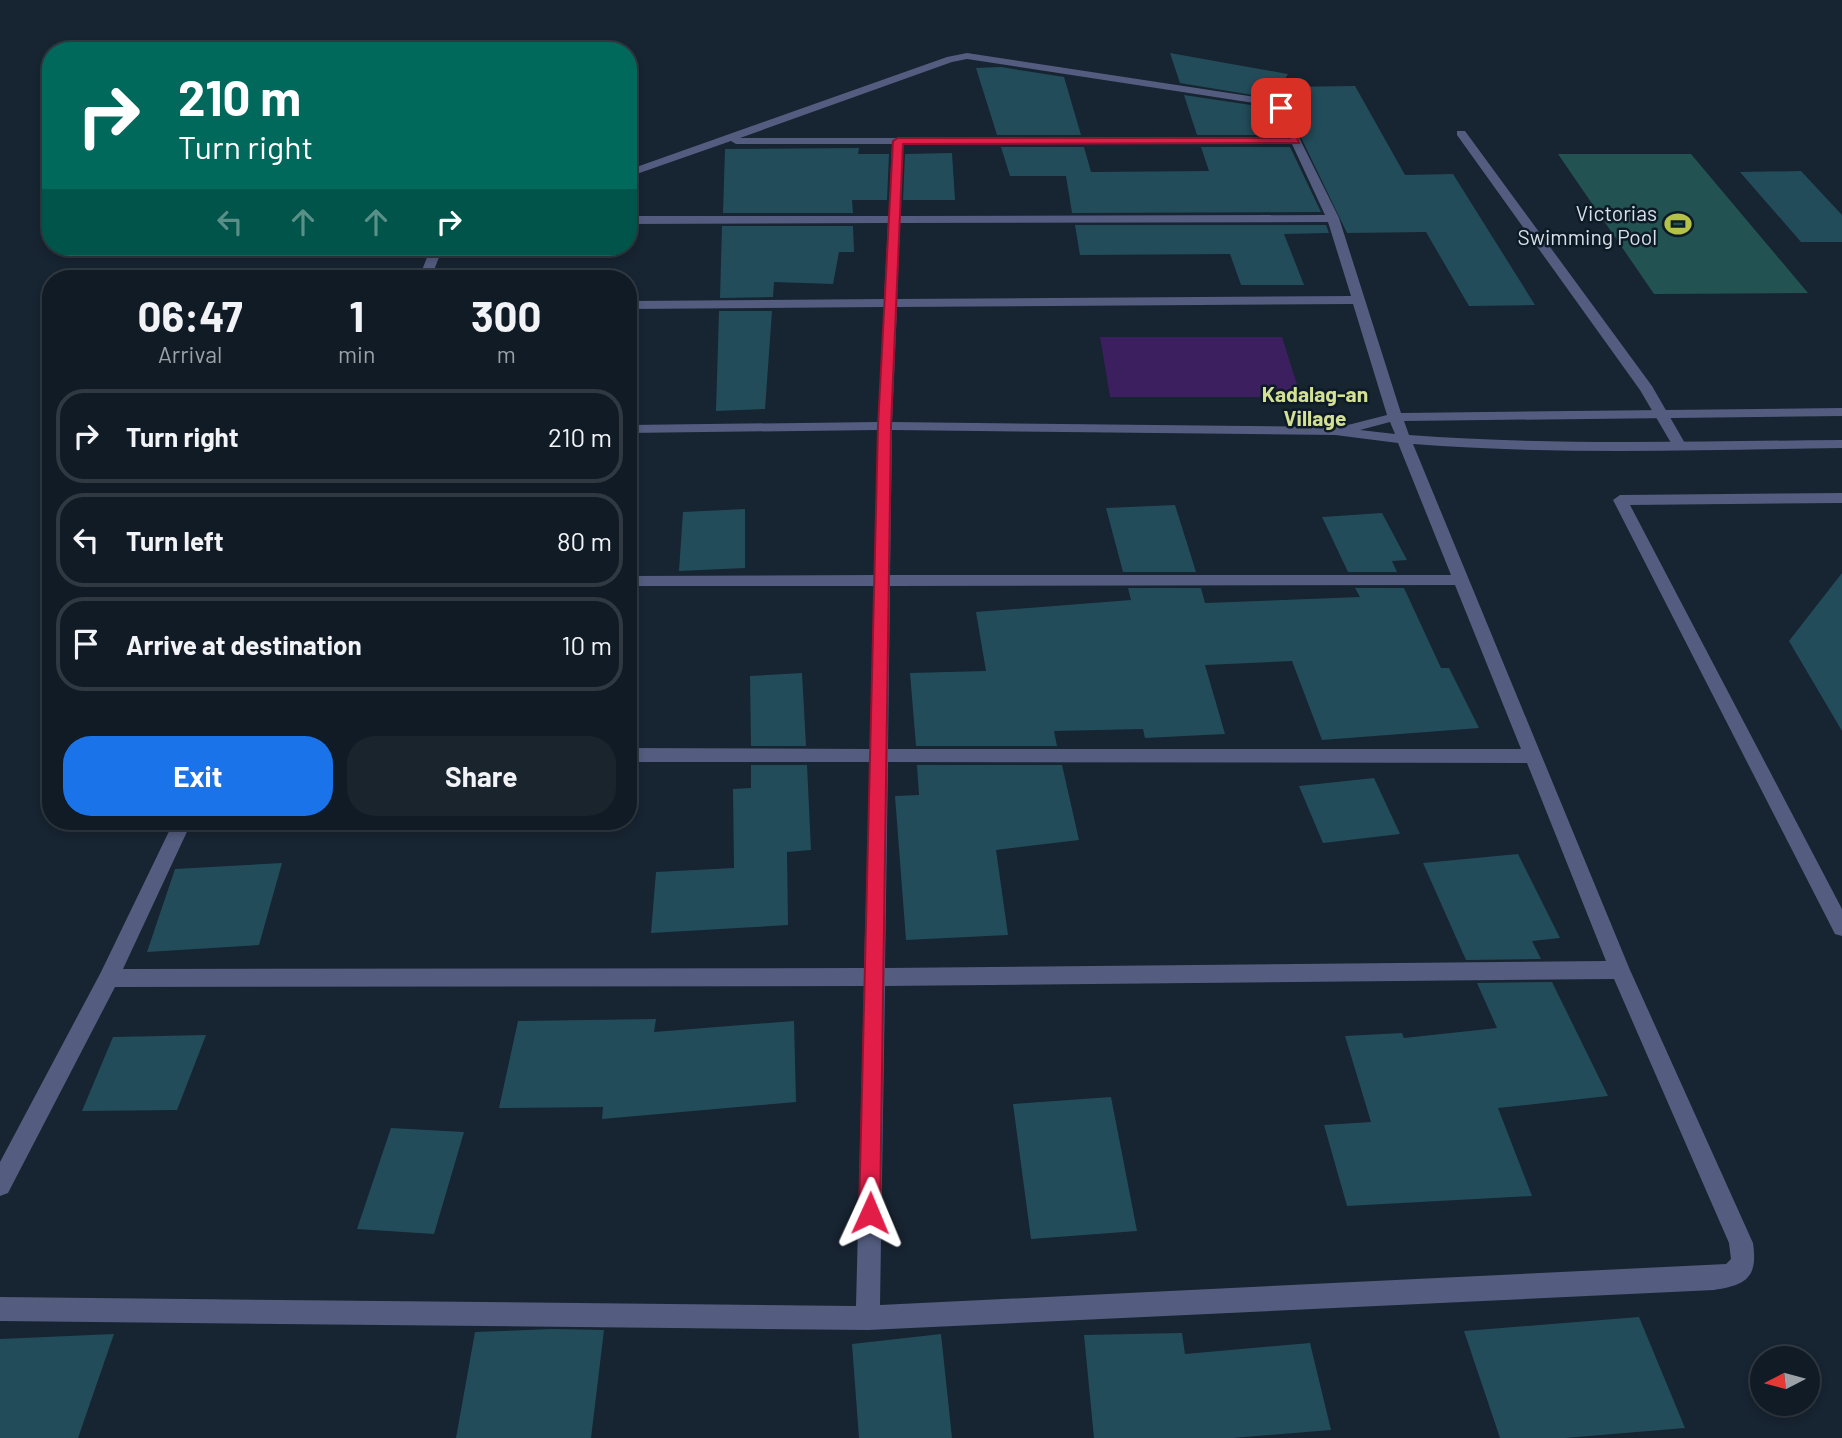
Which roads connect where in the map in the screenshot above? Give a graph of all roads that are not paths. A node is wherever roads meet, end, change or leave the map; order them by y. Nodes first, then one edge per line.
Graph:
1 (1461, 134) dead end
2 (723, 141) junction
3 (898, 141) junction
4 (1296, 141) junction
5 (637, 171) edge
6 (895, 218) junction
7 (1333, 218) junction
8 (637, 220) edge
9 (1359, 300) junction
10 (892, 303) junction
11 (637, 305) edge
12 (1842, 412) edge
13 (1662, 414) junction
14 (1395, 418) junction
15 (885, 426) junction
16 (637, 429) edge
17 (1335, 431) junction
18 (1405, 442) junction
19 (1842, 444) edge
20 (1679, 445) junction
21 (1842, 498) edge
22 (1463, 580) junction
23 (637, 581) edge
24 (884, 581) junction
25 (880, 754) junction
26 (637, 755) edge
27 (1534, 756) junction
28 (179, 830) edge
29 (1842, 928) edge
30 (1620, 970) junction
31 (874, 977) junction
32 (109, 978) junction
33 (0, 1185) edge
34 (0, 1309) edge
35 (868, 1318) junction

1 - 13 street
2 - 3 street
2 - 4 street
2 - 5 street
3 - 4 street
3 - 6 street
4 - 7 street
6 - 7 street
6 - 8 street
6 - 10 street
7 - 9 street
9 - 10 street
9 - 14 street
10 - 11 street
10 - 15 street
12 - 13 street
13 - 14 street
13 - 20 street
14 - 17 street
14 - 18 street
15 - 16 street
15 - 17 street
15 - 24 street
17 - 18 street
18 - 20 street
18 - 22 street
19 - 20 street
21 - 29 street
22 - 24 street
22 - 27 street
23 - 24 street
24 - 25 street
25 - 26 street
25 - 27 street
25 - 31 street
27 - 30 street
28 - 32 street
30 - 31 street
30 - 35 street
31 - 32 street
31 - 35 street
32 - 33 street
34 - 35 street

